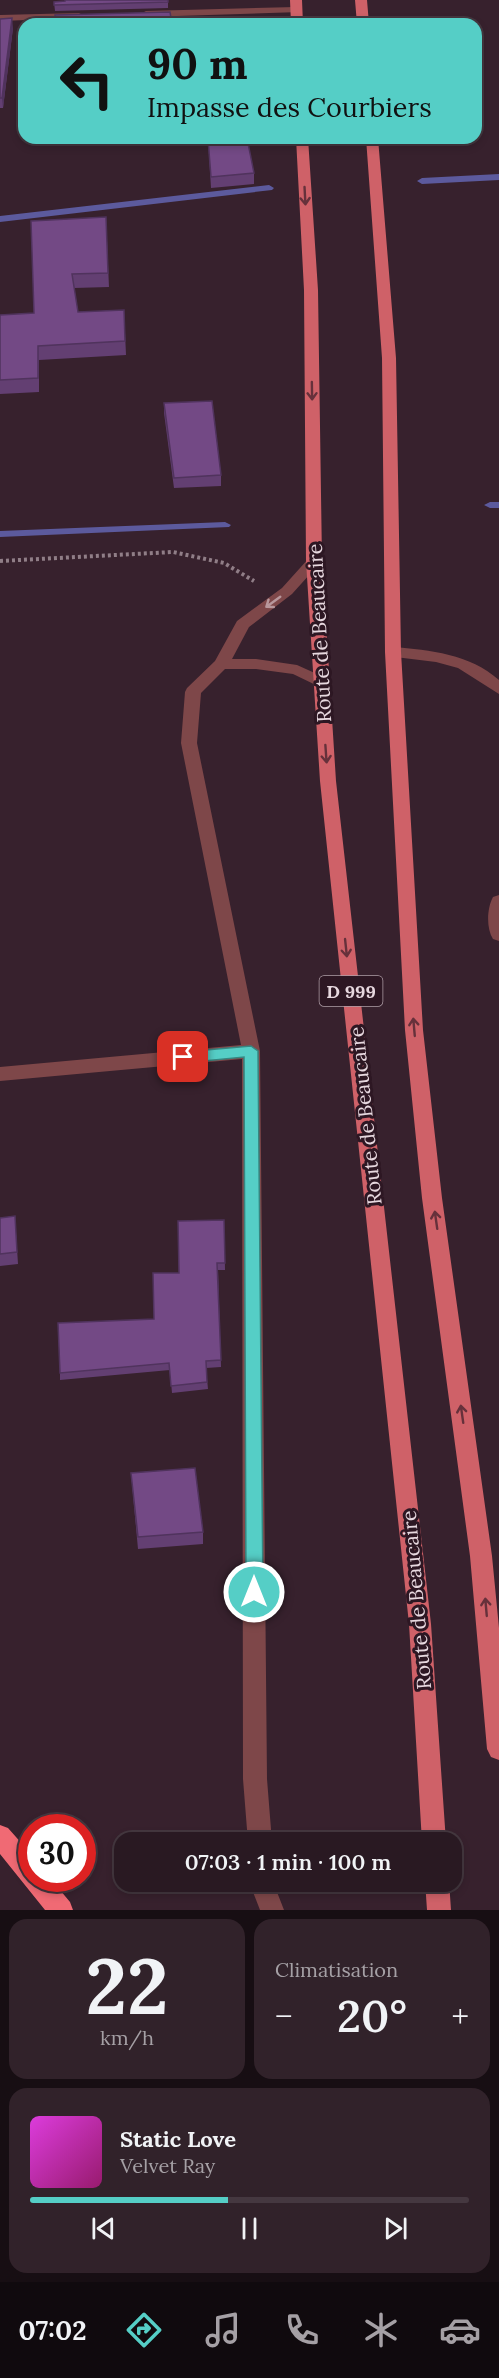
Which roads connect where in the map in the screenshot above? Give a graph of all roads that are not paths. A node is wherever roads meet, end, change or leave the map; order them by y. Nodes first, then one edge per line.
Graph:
1 (361, 0) edge
2 (296, 5) edge
3 (137, 14) edge
4 (91, 15) edge
5 (0, 18) edge
6 (362, 18) edge
7 (302, 144) edge
8 (372, 144) edge
9 (314, 561) junction
10 (393, 652) junction
11 (221, 664) junction
12 (322, 682) junction
13 (499, 689) edge
14 (499, 901) edge
15 (499, 935) edge
16 (251, 1051) junction
17 (0, 1074) edge
18 (499, 1749) edge
19 (259, 1832) edge
20 (433, 1832) edge
21 (0, 1836) edge
22 (18, 1857) edge
23 (46, 1892) edge
24 (265, 1892) edge
25 (438, 1892) edge
26 (61, 1910) edge
27 (272, 1910) edge
28 (439, 1910) edge

1 - 6 main road
2 - 3 street
4 - 5 street
7 -> 9 main road, Route de Beaucaire / D 999
8 - 10 main road, D 999
9 -> 11 street
9 - 12 main road, Route de Beaucaire / D 999
10 - 13 street
18 -> 10 main road, D 999
11 - 12 street
11 - 16 street
12 -> 20 main road, Route de Beaucaire / D 999
14 - 15 street
16 - 17 street
16 - 19 street
21 - 22 highway
23 - 26 highway
24 - 27 street
25 - 28 main road

